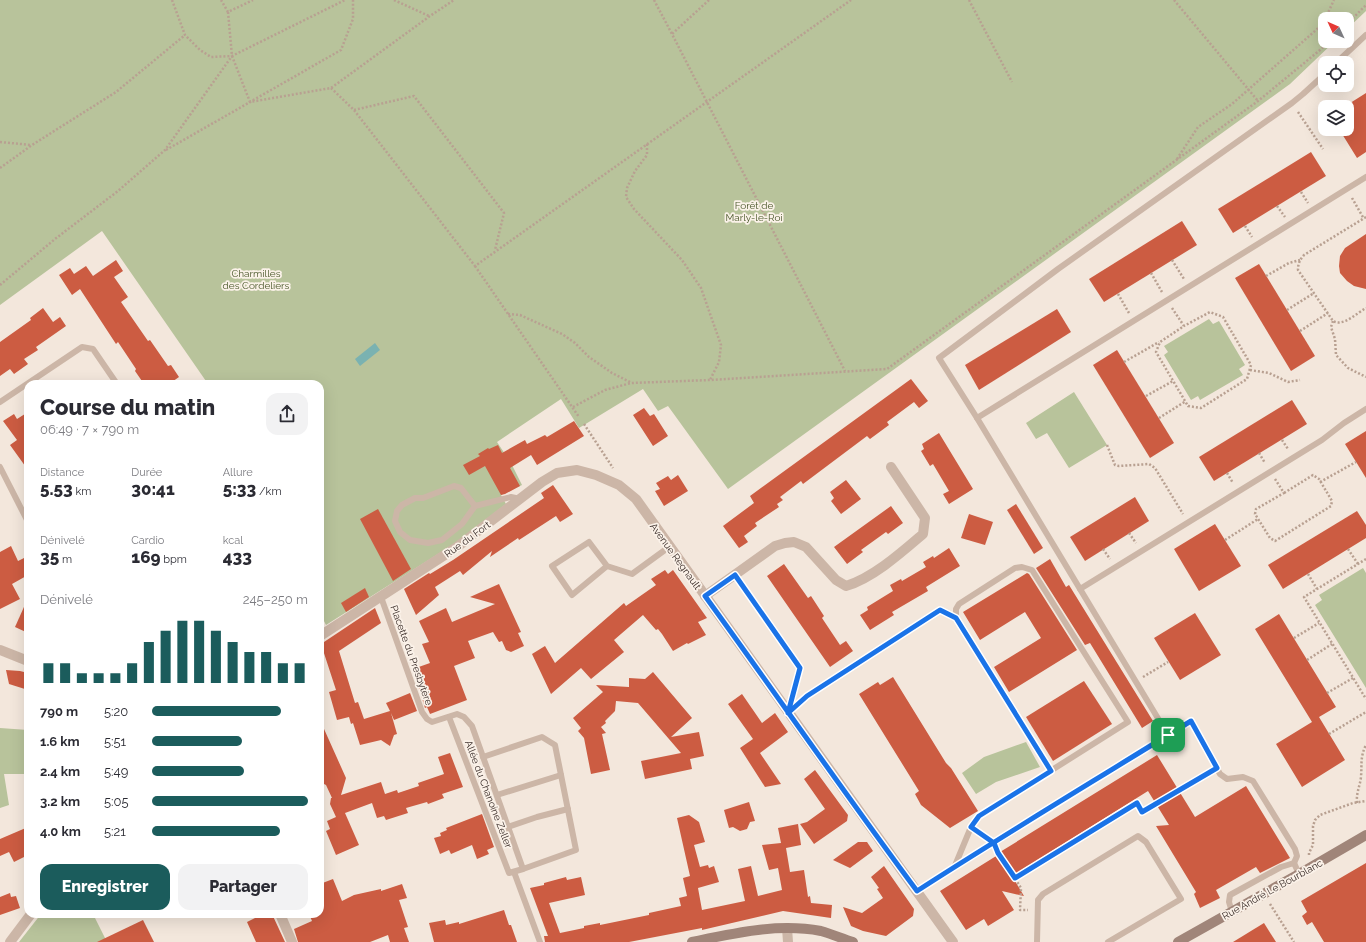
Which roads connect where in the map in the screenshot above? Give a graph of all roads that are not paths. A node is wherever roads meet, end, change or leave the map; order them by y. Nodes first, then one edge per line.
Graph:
1 (1366, 35) edge
2 (1344, 56) edge
3 (1318, 80) edge
4 (1366, 177) edge
5 (32, 380) edge
6 (114, 380) edge
7 (24, 386) edge
8 (0, 402) edge
9 (1366, 409) edge
10 (977, 418) junction
11 (0, 467) edge
12 (891, 467) dead end
13 (620, 485) joint
14 (520, 499) junction
15 (475, 506) junction
16 (24, 514) edge
17 (669, 547) junction
18 (607, 566) junction
19 (735, 575) junction
20 (1080, 589) junction
21 (705, 596) junction
22 (381, 597) junction
23 (324, 633) edge
24 (0, 651) edge
25 (24, 660) edge
26 (788, 713) junction
27 (449, 717) junction
28 (1168, 735) junction
29 (483, 757) junction
30 (1051, 771) junction
31 (561, 775) junction
32 (497, 795) junction
33 (568, 809) junction
34 (508, 827) junction
35 (1366, 835) edge
36 (1294, 863) junction
37 (954, 868) junction
38 (523, 869) junction
39 (514, 872) junction
40 (1299, 874) junction
41 (917, 891) junction
42 (1232, 912) junction
43 (28, 918) edge
44 (282, 918) edge
45 (787, 928) junction
46 (10, 942) edge
47 (292, 942) edge
48 (540, 942) edge
49 (692, 942) edge
50 (788, 942) edge
51 (853, 942) edge
52 (953, 942) edge
53 (1037, 942) edge
54 (1108, 942) edge
55 (1178, 942) edge

1 - 2 lane
3 - 10 lane
4 - 10 lane
5 - 6 lane
7 - 8 lane
9 - 20 lane
10 - 20 lane
11 - 16 lane
12 - 19 street
13 - 14 street, Rue du Fort
13 - 17 street, Avenue Regnault
14 - 15 lane
14 - 22 street, Rue du Fort
15 - 15 lane
17 - 18 lane
17 - 21 street, Avenue Regnault
18 - 18 lane
19 - 21 street
19 - 26 lane
20 - 28 lane
21 - 26 street, Avenue Regnault
22 - 23 street, Rue du Fort
22 - 27 lane, Placette du Presbytère
24 - 25 street
26 - 41 street, Avenue Regnault
27 - 29 lane
27 - 39 lane, Allée du Chanoine Zeller
28 - 36 lane
28 - 37 lane
29 - 31 lane
29 - 32 lane
30 - 30 lane
30 - 37 lane
31 - 32 lane
31 - 33 lane
32 - 34 lane
33 - 34 lane
33 - 38 lane
34 - 38 lane
35 - 40 street, Rue André Le Bourblanc
36 - 40 lane
36 - 42 lane
37 - 41 lane
38 - 39 lane
39 - 48 lane
40 - 42 street, Rue André Le Bourblanc
41 - 52 street, Avenue Regnault
42 - 55 street, Rue André Le Bourblanc
43 - 46 street
44 - 47 street
45 - 49 street
45 - 50 street
45 - 51 street
53 - 54 lane

